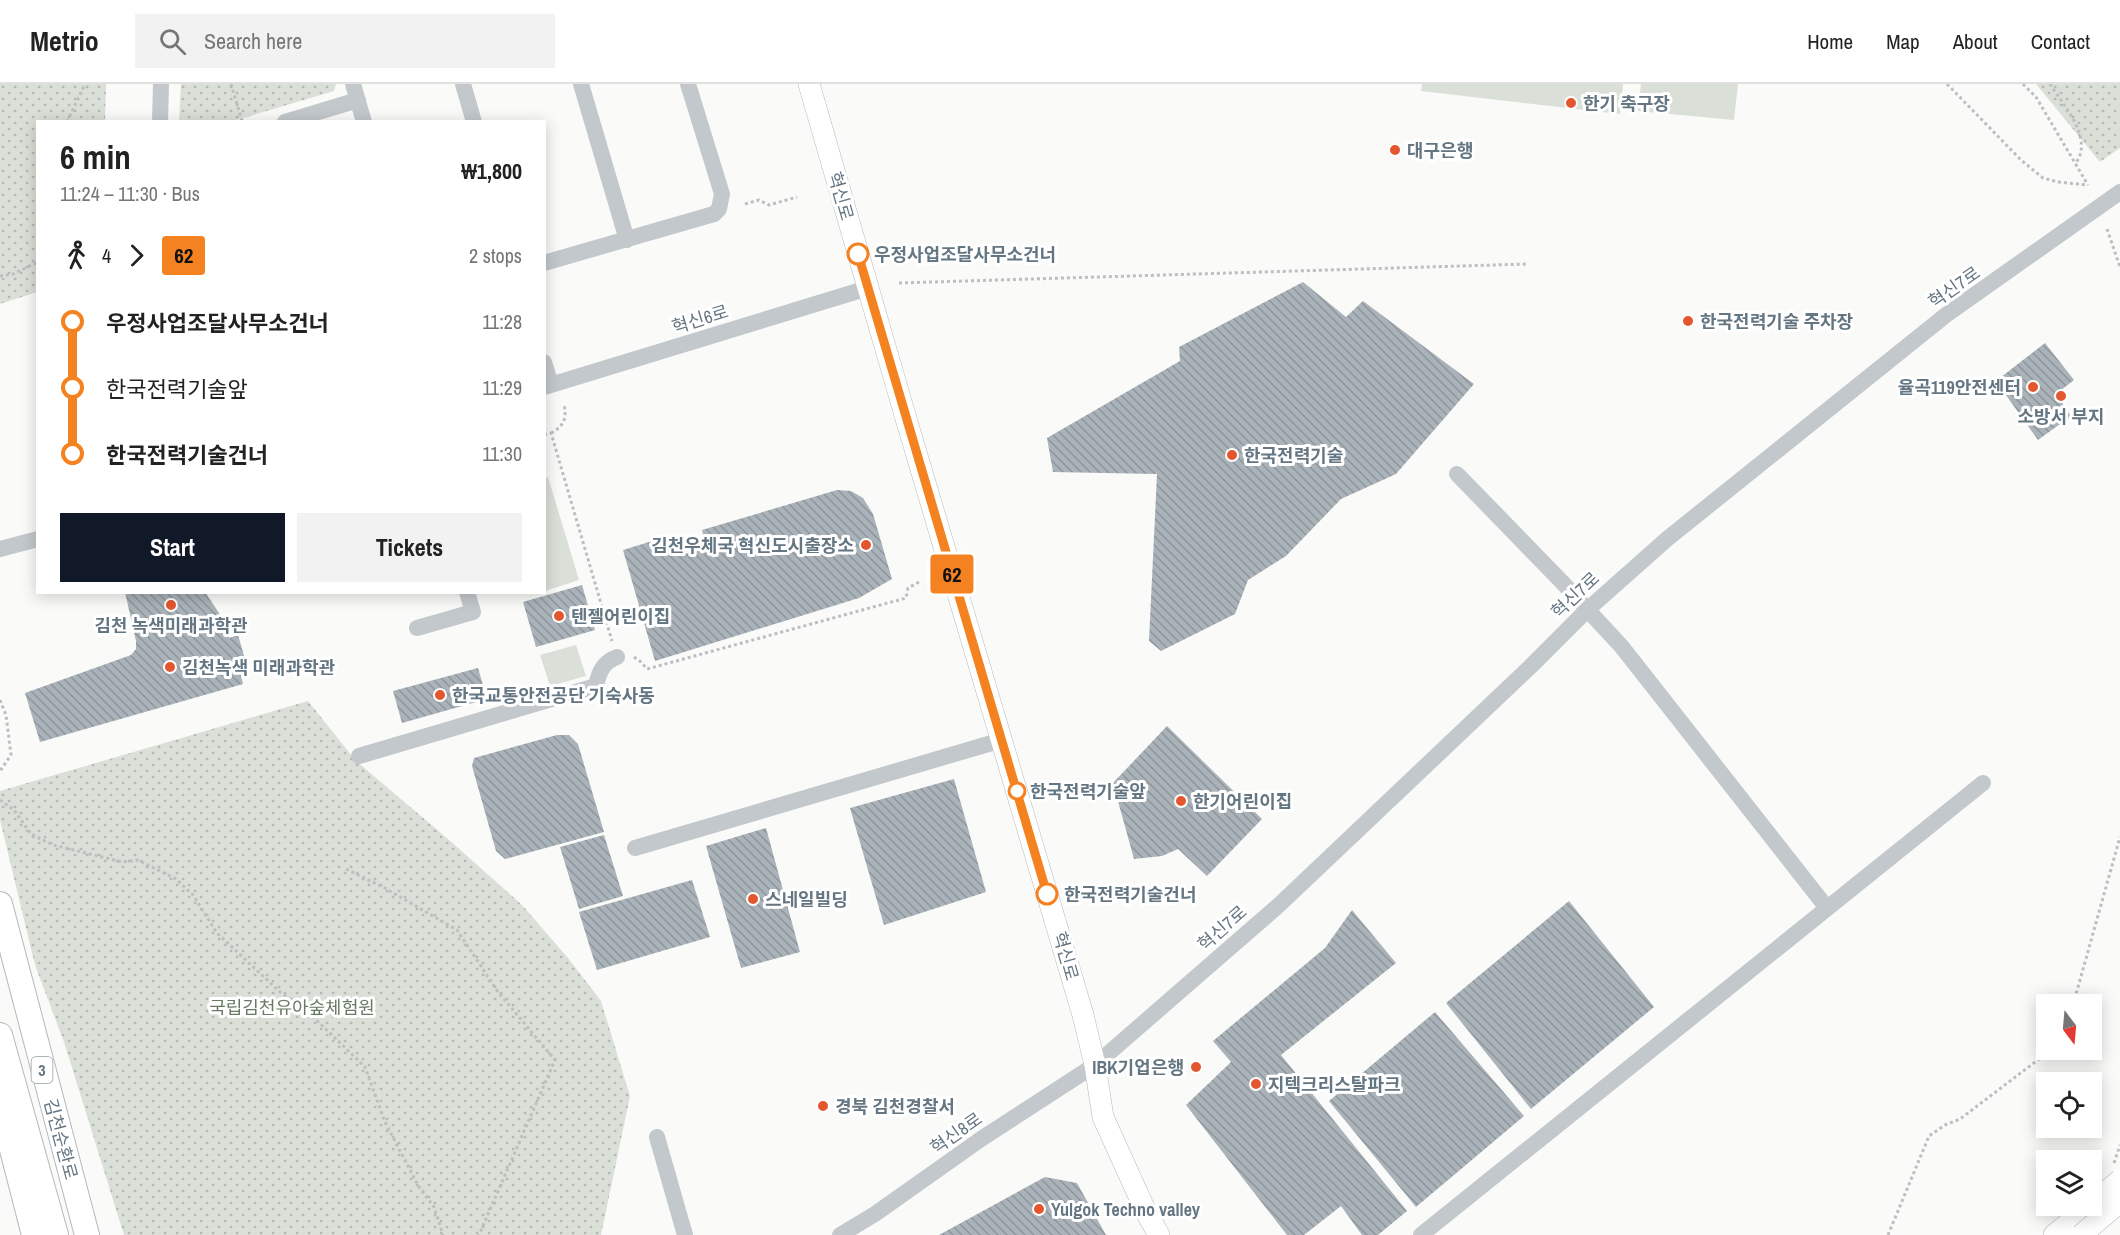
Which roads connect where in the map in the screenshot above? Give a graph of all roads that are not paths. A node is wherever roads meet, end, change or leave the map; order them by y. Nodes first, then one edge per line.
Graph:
1 (161, 84) edge
2 (463, 84) edge
3 (581, 84) edge
4 (688, 84) edge
5 (809, 84) edge
6 (356, 92) edge
7 (160, 120) edge
8 (290, 120) edge
9 (363, 120) edge
10 (473, 120) edge
11 (2118, 194) edge
12 (627, 240) junction
13 (546, 262) edge
14 (868, 288) junction
15 (548, 386) edge
16 (1457, 474) dead end
17 (36, 540) edge
18 (0, 549) edge
19 (468, 594) edge
20 (1587, 610) junction
21 (417, 628) dead end
22 (617, 657) road end
23 (1002, 740) junction
24 (359, 756) dead end
25 (1983, 783) dead end
26 (635, 848) dead end
27 (0, 904) edge
28 (1827, 908) junction
29 (15, 968) junction
30 (0, 1035) edge
31 (1095, 1065) junction
32 (0, 1086) edge
33 (657, 1137) dead end
34 (2120, 1180) edge
35 (2102, 1195) edge
36 (2120, 1202) edge
37 (2077, 1216) edge
38 (34, 1235) edge
39 (56, 1235) edge
40 (87, 1235) edge
41 (102, 1235) edge
42 (685, 1235) edge
43 (840, 1235) edge
44 (1159, 1235) edge
45 (1421, 1235) edge
46 (2054, 1235) edge
47 (2081, 1235) edge

1 - 7 street
2 - 10 street
3 - 12 street
4 - 12 street
5 - 14 main road, 혁신로
6 - 8 street
6 - 9 street
11 - 20 street, 혁신7로
12 - 13 street
14 - 15 street, 혁신6로
14 - 23 main road, 혁신로
16 - 20 street
17 - 18 street
19 - 21 street
20 - 28 street
20 - 31 street, 혁신7로
22 - 24 street
23 - 26 street
23 - 31 main road, 혁신로
25 - 28 street
27 - 29 highway, 김천순환로 / 3
28 - 45 street
29 - 40 highway, 김천순환로 / 3
29 - 41 highway
30 - 39 highway, 김천순환로 / 3
31 - 43 street, 혁신8로
31 - 44 main road, 혁신로
32 - 38 highway
33 - 42 street
34 - 35 main road, bridge
36 - 47 main road, bridge
37 - 46 main road

